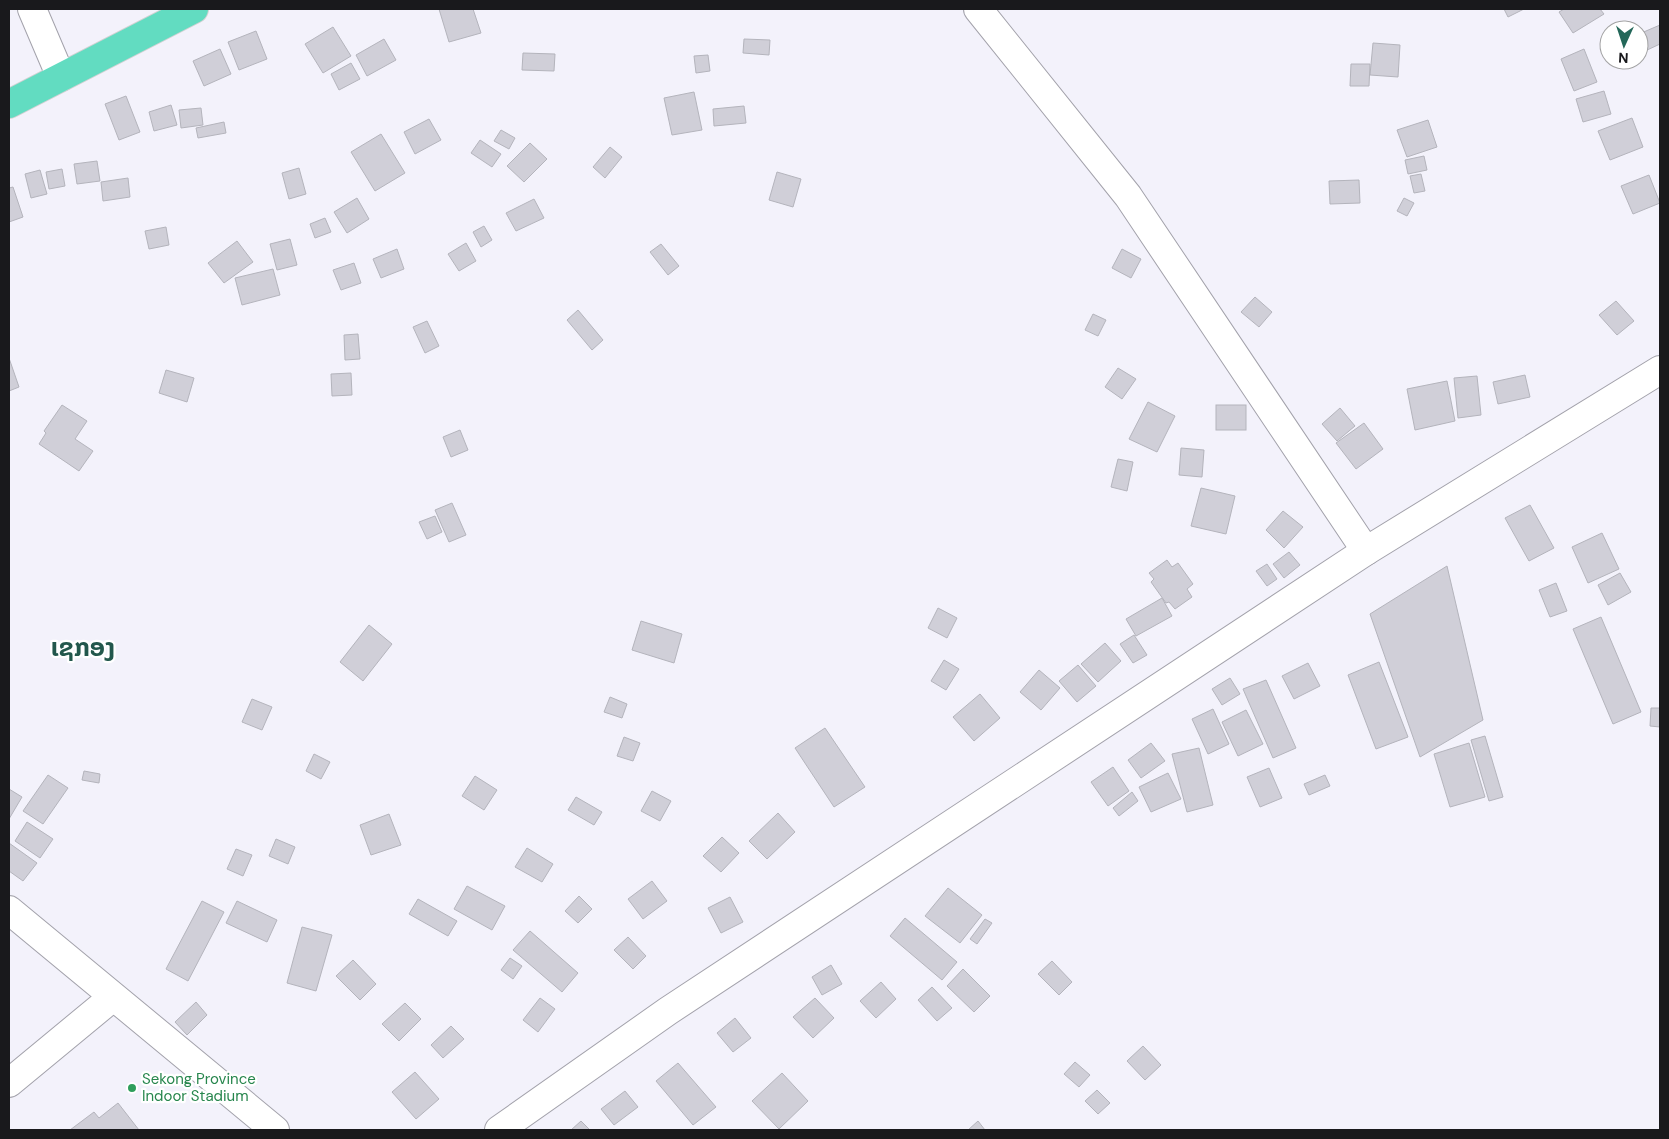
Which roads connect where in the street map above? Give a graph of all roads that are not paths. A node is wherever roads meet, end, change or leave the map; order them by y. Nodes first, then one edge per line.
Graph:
1 (32, 9) edge
2 (194, 9) edge
3 (978, 9) edge
4 (62, 77) junction
5 (9, 104) edge
6 (1660, 370) edge
7 (1366, 552) junction
8 (9, 910) edge
9 (113, 997) junction
10 (9, 1083) edge
11 (275, 1130) edge
12 (499, 1130) edge

1 - 4 street
2 - 4 highway
3 - 7 street
4 - 5 highway
6 - 7 street
7 - 12 street
8 - 9 street
9 - 10 street
9 - 11 street

